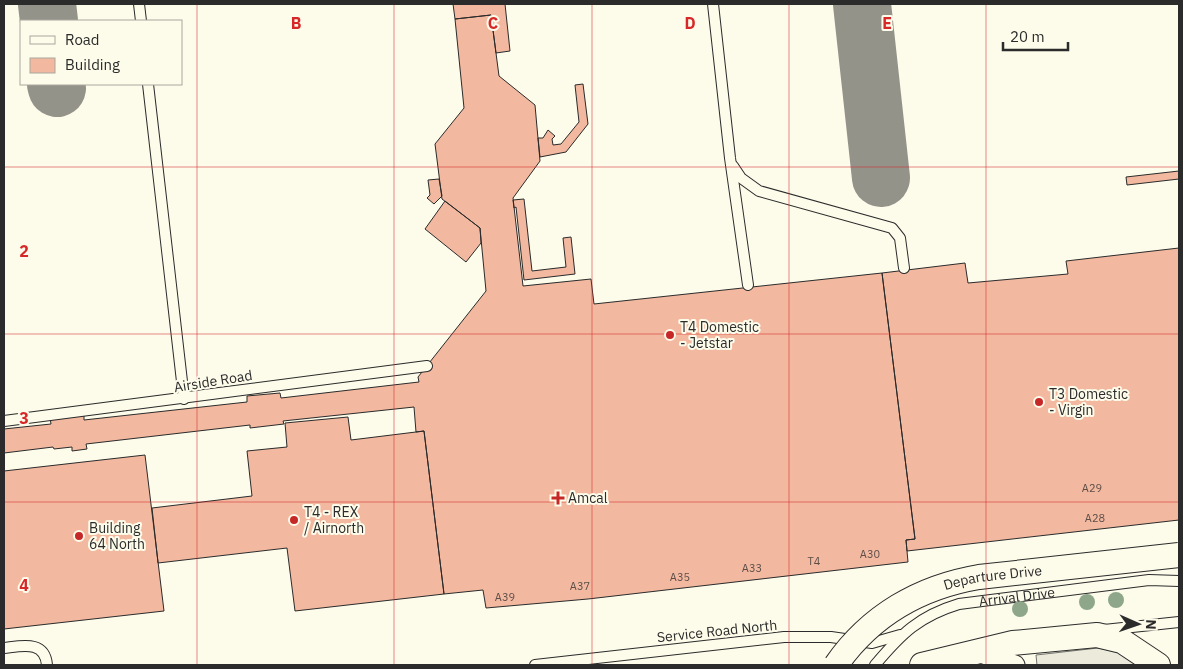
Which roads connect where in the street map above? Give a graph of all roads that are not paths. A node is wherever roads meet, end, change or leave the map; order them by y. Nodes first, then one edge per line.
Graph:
1 (139, 4) edge
2 (713, 4) edge
3 (141, 20) edge
4 (148, 85) edge
5 (730, 158) junction
6 (904, 268) dead end
7 (748, 285) dead end
8 (427, 366) dead end
9 (184, 399) junction
10 (4, 421) edge
11 (1179, 555) edge
12 (1179, 581) edge
13 (1179, 622) edge
14 (900, 635) junction
15 (1097, 635) junction
16 (4, 648) edge
17 (978, 659) edge
18 (47, 664) edge
19 (535, 665) edge
20 (836, 665) edge
21 (875, 665) edge
22 (922, 665) edge
23 (1015, 665) edge
24 (1158, 665) edge

1 - 3 lane
2 - 5 lane
4 - 9 lane
5 - 6 lane
5 - 7 lane
8 - 9 lane, Airside Road
9 - 10 lane, Airside Road
11 - 20 street, Departure Drive, bridge
12 - 14 lane, Arrival Drive
13 - 15 lane
14 - 19 lane, Service Road North
14 - 21 lane, Arrival Drive
15 - 17 street
15 - 24 street
16 - 18 lane
17 - 22 street
17 - 23 street

